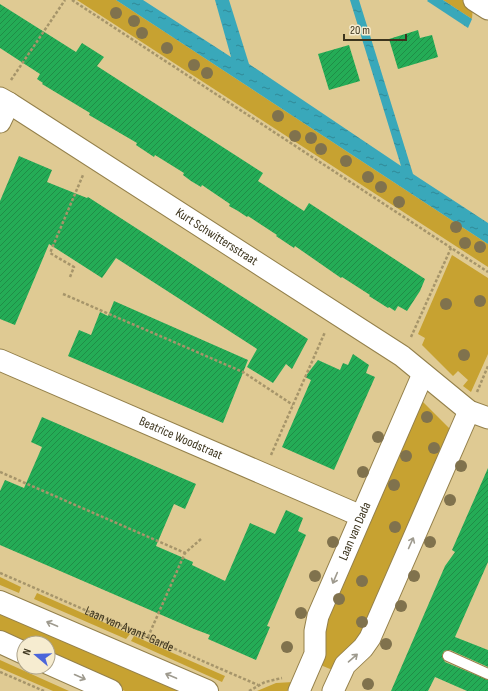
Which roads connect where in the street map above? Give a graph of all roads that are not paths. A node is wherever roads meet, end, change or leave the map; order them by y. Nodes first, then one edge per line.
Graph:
1 (474, 0) edge
2 (488, 9) edge
3 (6, 95) edge
4 (0, 122) edge
5 (0, 360) edge
6 (423, 374) junction
7 (479, 414) edge
8 (361, 516) junction
9 (0, 602) edge
10 (0, 642) edge
11 (16, 649) edge
12 (448, 656) dead end
13 (56, 667) edge
14 (488, 674) edge
15 (111, 691) edge
16 (207, 691) edge
17 (299, 691) edge
18 (333, 691) edge

1 - 2 street
3 - 4 street
3 - 6 street, Kurt Schwittersstraat
5 - 8 street, Beatrice Woodstraat
6 - 7 street, Kurt Schwittersstraat
6 - 8 street, Laan van Dada
18 -> 7 street
8 -> 17 street, Laan van Dada
16 -> 9 street, Laan van Avant-Garde
10 - 11 street
12 - 14 lane
13 -> 15 street

